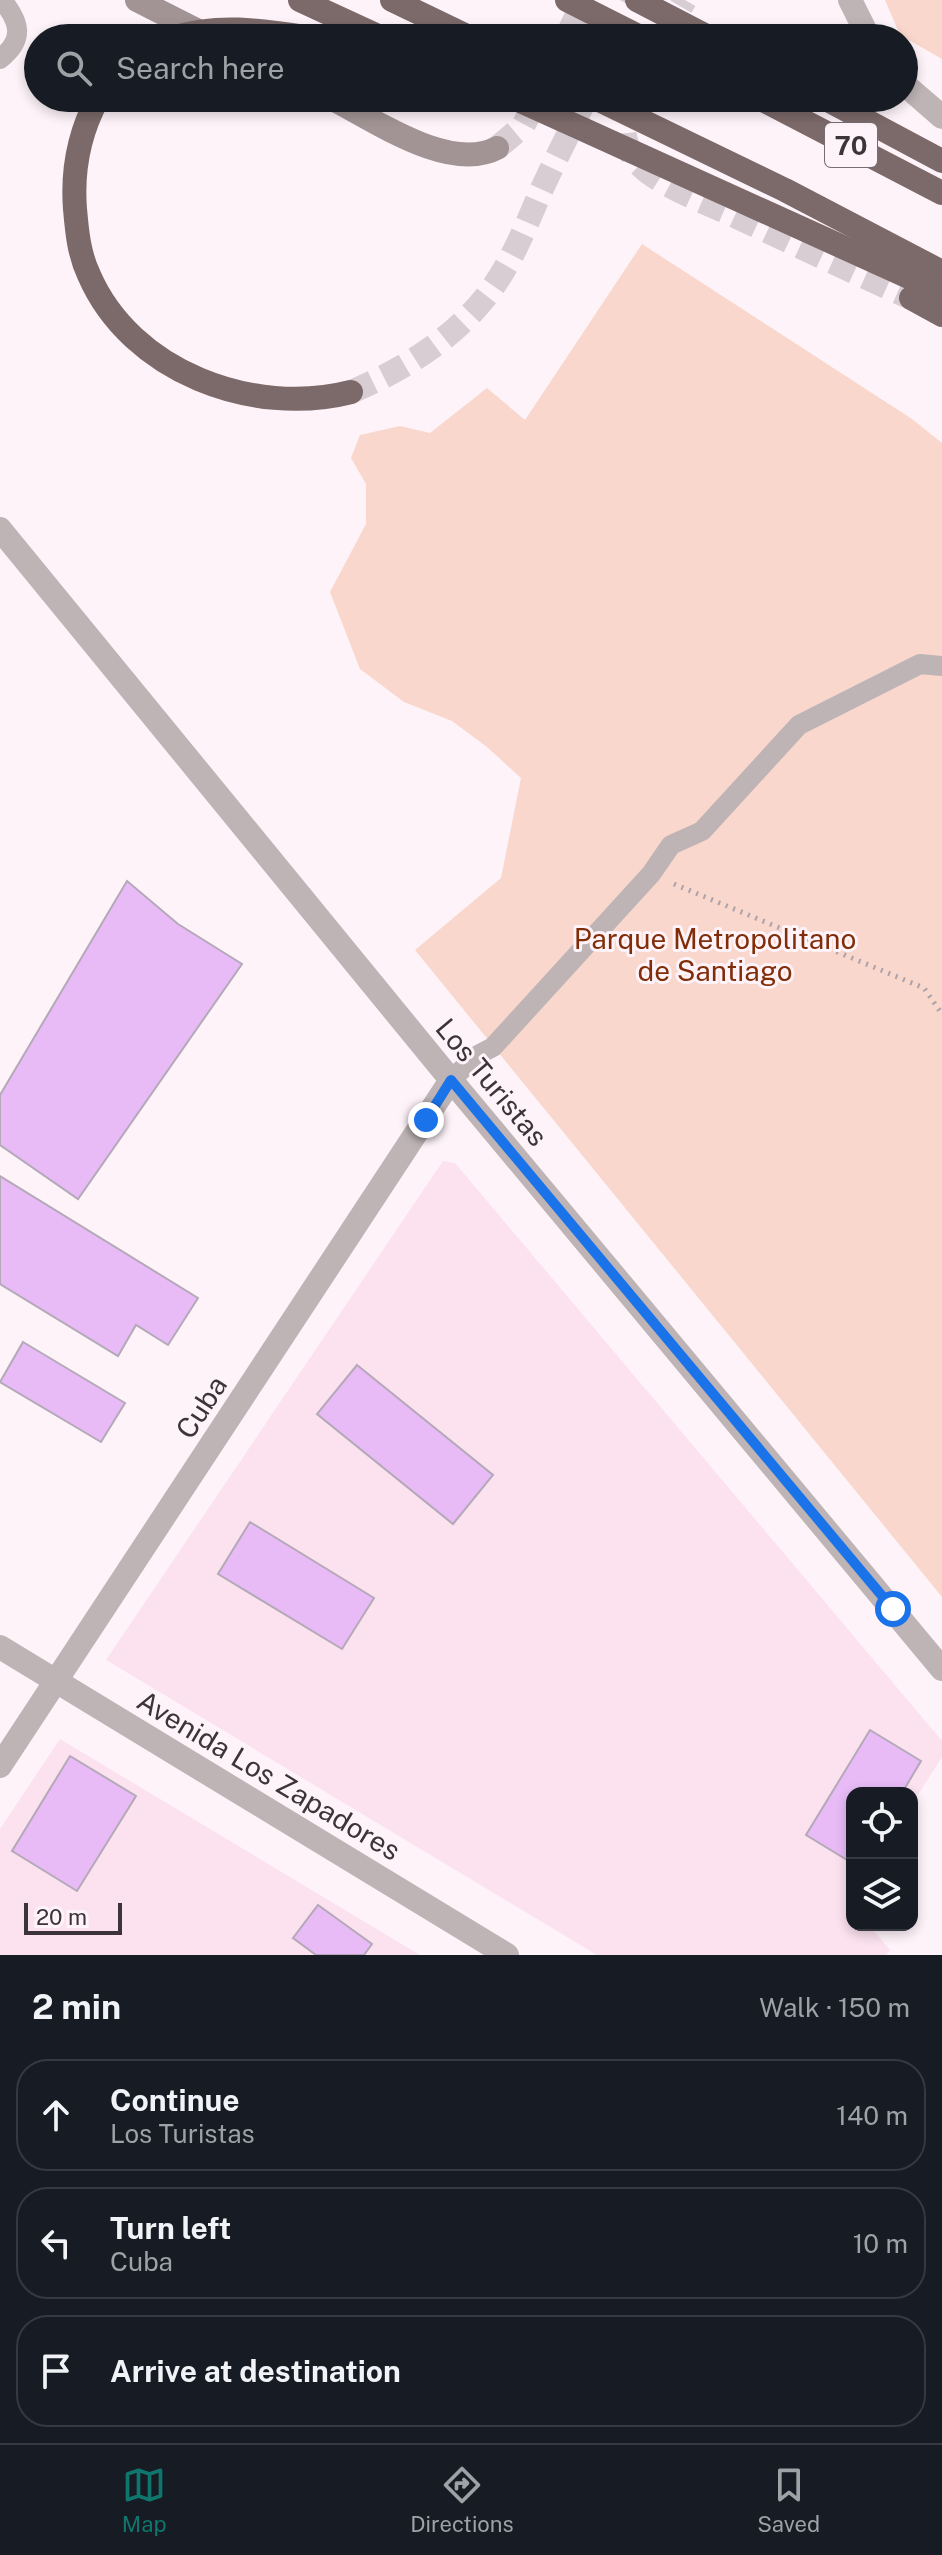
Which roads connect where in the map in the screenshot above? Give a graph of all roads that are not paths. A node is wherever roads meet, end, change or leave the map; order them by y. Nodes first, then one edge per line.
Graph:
1 (2, 0) edge
2 (137, 0) edge
3 (300, 0) edge
4 (392, 0) edge
5 (567, 0) edge
6 (637, 0) edge
7 (672, 0) edge
8 (850, 0) edge
9 (184, 24) edge
10 (352, 24) edge
11 (442, 24) edge
12 (614, 24) edge
13 (683, 24) edge
14 (704, 24) edge
15 (862, 24) edge
16 (0, 59) edge
17 (918, 96) edge
18 (91, 112) edge
19 (359, 112) edge
20 (545, 112) edge
21 (624, 112) edge
22 (786, 112) edge
23 (850, 112) edge
24 (942, 117) edge
25 (497, 148) tunnel mouth
26 (942, 161) edge
27 (942, 193) edge
28 (942, 272) edge
29 (942, 292) edge
30 (911, 298) tunnel mouth
31 (942, 315) edge
32 (351, 392) tunnel mouth
33 (0, 529) edge
34 (942, 666) edge
35 (451, 1080) junction
36 (0, 1647) edge
37 (942, 1669) edge
38 (56, 1681) junction
39 (0, 1766) edge
40 (507, 1955) edge

1 - 16 lane
2 - 9 main road
3 - 10 highway
4 - 11 highway
5 - 12 highway, bridge
6 - 13 highway
7 - 14 highway
8 - 15 street
17 - 24 street
18 - 32 highway
19 - 25 main road
20 - 29 highway, bridge
21 - 28 highway
22 - 27 highway, 70
23 - 26 highway, 70
30 - 31 highway
33 - 35 street, Los Turistas
34 - 35 lane
35 - 37 street, Los Turistas
35 - 38 street, Cuba
36 - 38 street, Avenida Los Zapadores
38 - 39 street, Cuba
38 - 40 street, Avenida Los Zapadores

